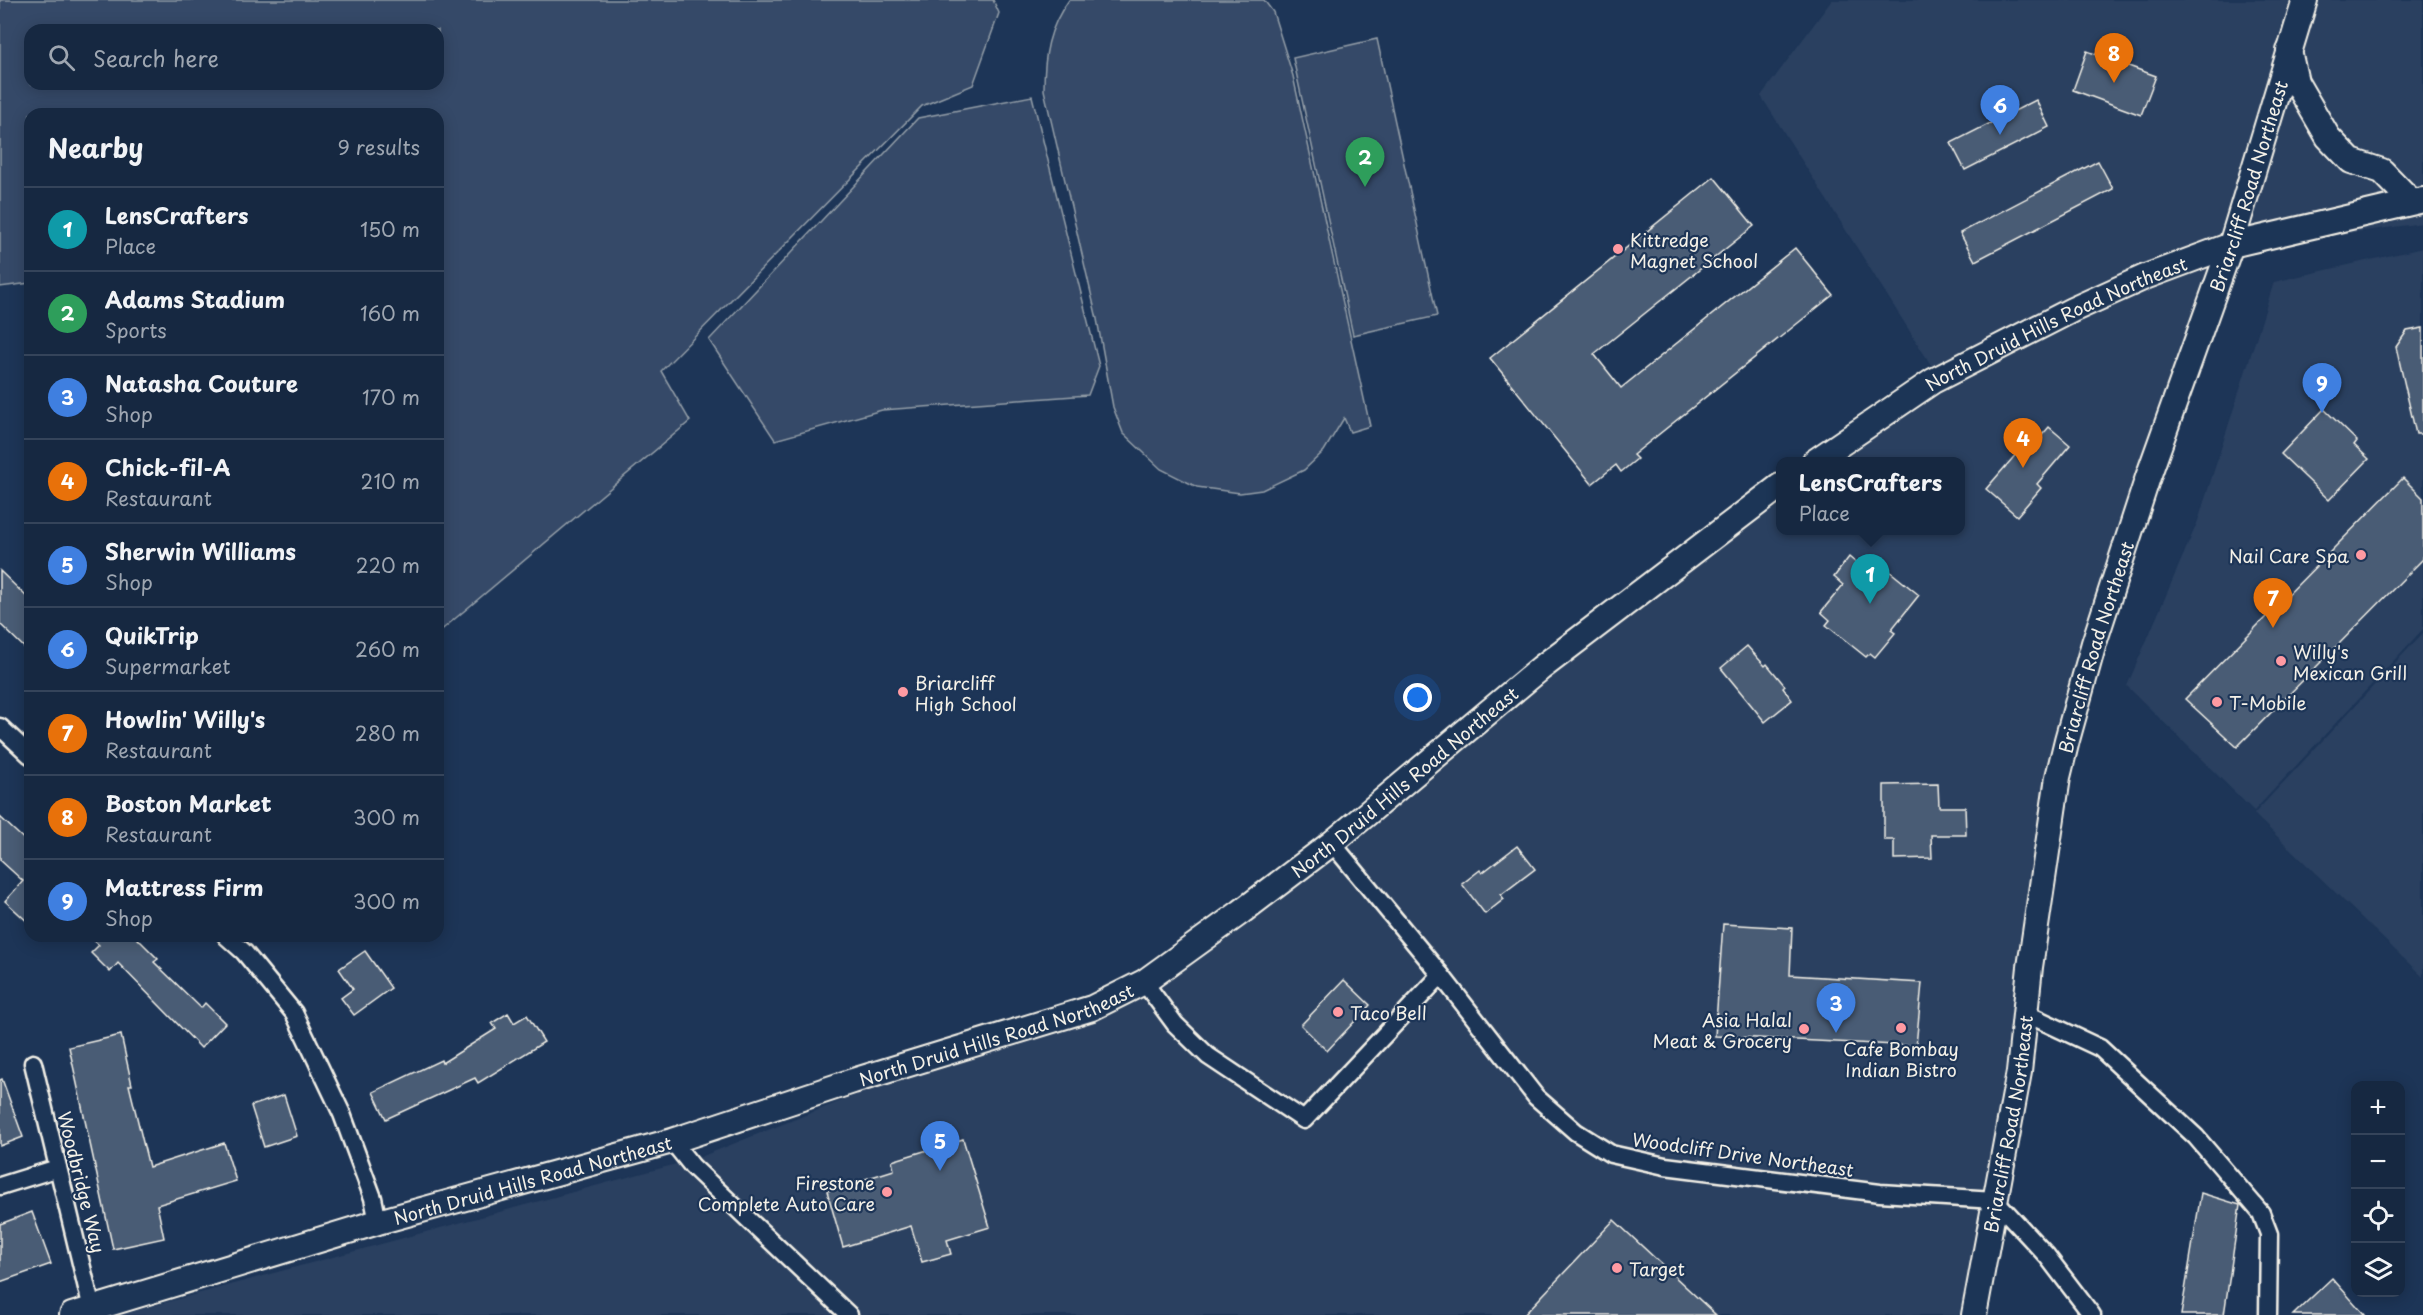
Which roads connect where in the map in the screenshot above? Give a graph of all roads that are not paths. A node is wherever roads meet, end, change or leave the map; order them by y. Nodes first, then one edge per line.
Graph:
1 (2305, 0) edge
2 (2289, 51) junction
3 (2417, 201) edge
4 (2231, 245) junction
5 (1822, 457) edge
6 (1776, 489) edge
7 (0, 727) edge
8 (24, 749) edge
9 (1332, 843) junction
10 (233, 942) edge
11 (1441, 975) junction
12 (1144, 982) junction
13 (2025, 1013) junction
14 (33, 1063) dead end
15 (672, 1141) junction
16 (58, 1168) junction
17 (0, 1186) edge
18 (1995, 1200) junction
19 (378, 1222) junction
20 (82, 1312) edge
21 (849, 1315) edge
22 (1974, 1315) edge
23 (2092, 1315) edge
24 (2268, 1315) edge

1 - 2 main road, Briarcliff Road Northeast
2 - 3 main road
2 - 4 main road, Briarcliff Road Northeast
3 - 4 main road, North Druid Hills Road Northeast
4 - 5 main road, North Druid Hills Road Northeast
4 - 13 main road, Briarcliff Road Northeast
6 - 9 main road, North Druid Hills Road Northeast
7 - 8 street
9 - 11 street, Woodcliff Drive Northeast
9 - 12 main road, North Druid Hills Road Northeast
10 - 19 street
11 - 12 street
11 - 18 street, Woodcliff Drive Northeast
12 - 15 main road, North Druid Hills Road Northeast
13 - 18 main road, Briarcliff Road Northeast
13 - 24 street
14 - 16 street, Woodbridge Way
15 - 19 main road, North Druid Hills Road Northeast
15 - 21 street
16 - 17 street
16 - 20 street, Woodbridge Way
18 - 22 main road, Briarcliff Road Northeast
18 - 23 street
19 - 20 main road, North Druid Hills Road Northeast

